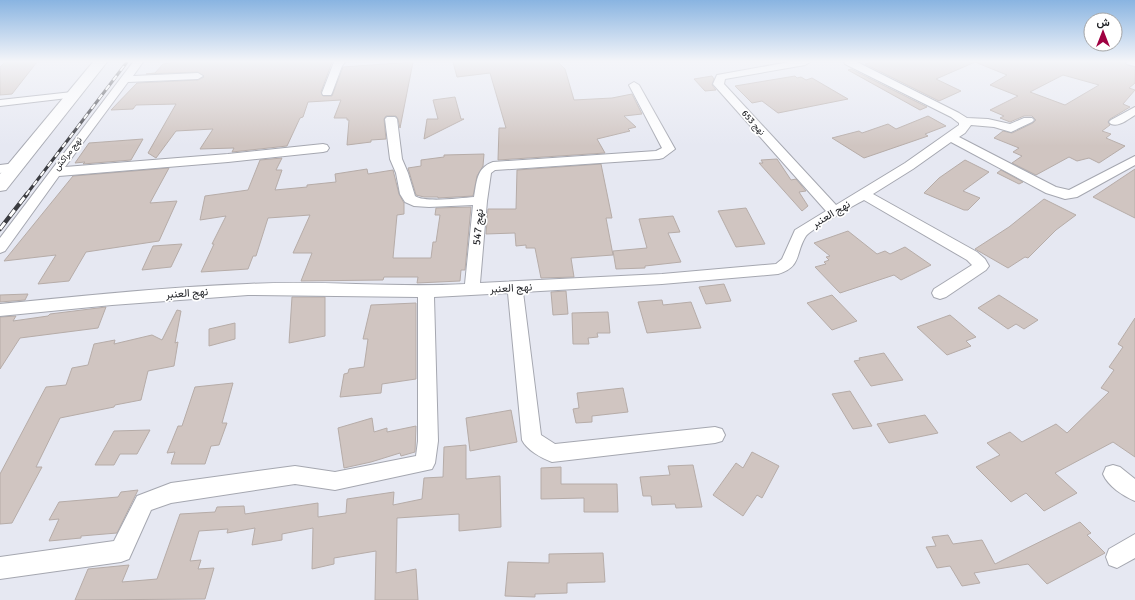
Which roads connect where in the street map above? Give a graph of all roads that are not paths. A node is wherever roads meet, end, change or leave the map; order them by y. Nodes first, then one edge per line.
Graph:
1 (76, 90) edge
2 (117, 90) edge
3 (328, 90) edge
4 (637, 90) edge
5 (723, 90) edge
6 (905, 90) edge
7 (327, 93) dead end
8 (72, 95) junction
9 (0, 103) edge
10 (1135, 110) edge
11 (391, 119) dead end
12 (1028, 120) dead end
13 (965, 122) junction
14 (1115, 122) dead end
15 (950, 138) junction
16 (323, 148) dead end
17 (1135, 160) edge
18 (16, 167) junction
19 (0, 169) edge
20 (55, 172) junction
21 (0, 186) edge
22 (864, 194) junction
23 (480, 201) junction
24 (835, 212) junction
25 (0, 248) edge
26 (516, 288) junction
27 (472, 290) junction
28 (426, 292) junction
29 (940, 293) dead end
30 (0, 310) edge
31 (714, 435) dead end
32 (1113, 474) dead end
33 (1135, 491) edge
34 (1135, 545) edge
35 (1117, 557) dead end
36 (0, 568) edge

1 - 8 main road
2 - 20 street, نهج مراكش
3 - 7 street
4 - 23 street, نهج 547
5 - 24 street, نهج 653
6 - 13 street
8 - 9 street
8 - 18 main road
10 - 14 street
11 - 23 street
12 - 13 street
13 - 15 street, نهج العنبر
15 - 17 street
15 - 22 street, نهج العنبر
16 - 20 street
18 - 19 street
18 - 21 main road
20 - 25 street, نهج مراكش
22 - 24 street, نهج العنبر
22 - 29 street
23 - 27 street, نهج 547
24 - 26 street, نهج العنبر
26 - 27 street, نهج العنبر
26 - 31 street
27 - 28 street, نهج العنبر
28 - 30 street, نهج العنبر
28 - 36 street
32 - 33 street
34 - 35 street

